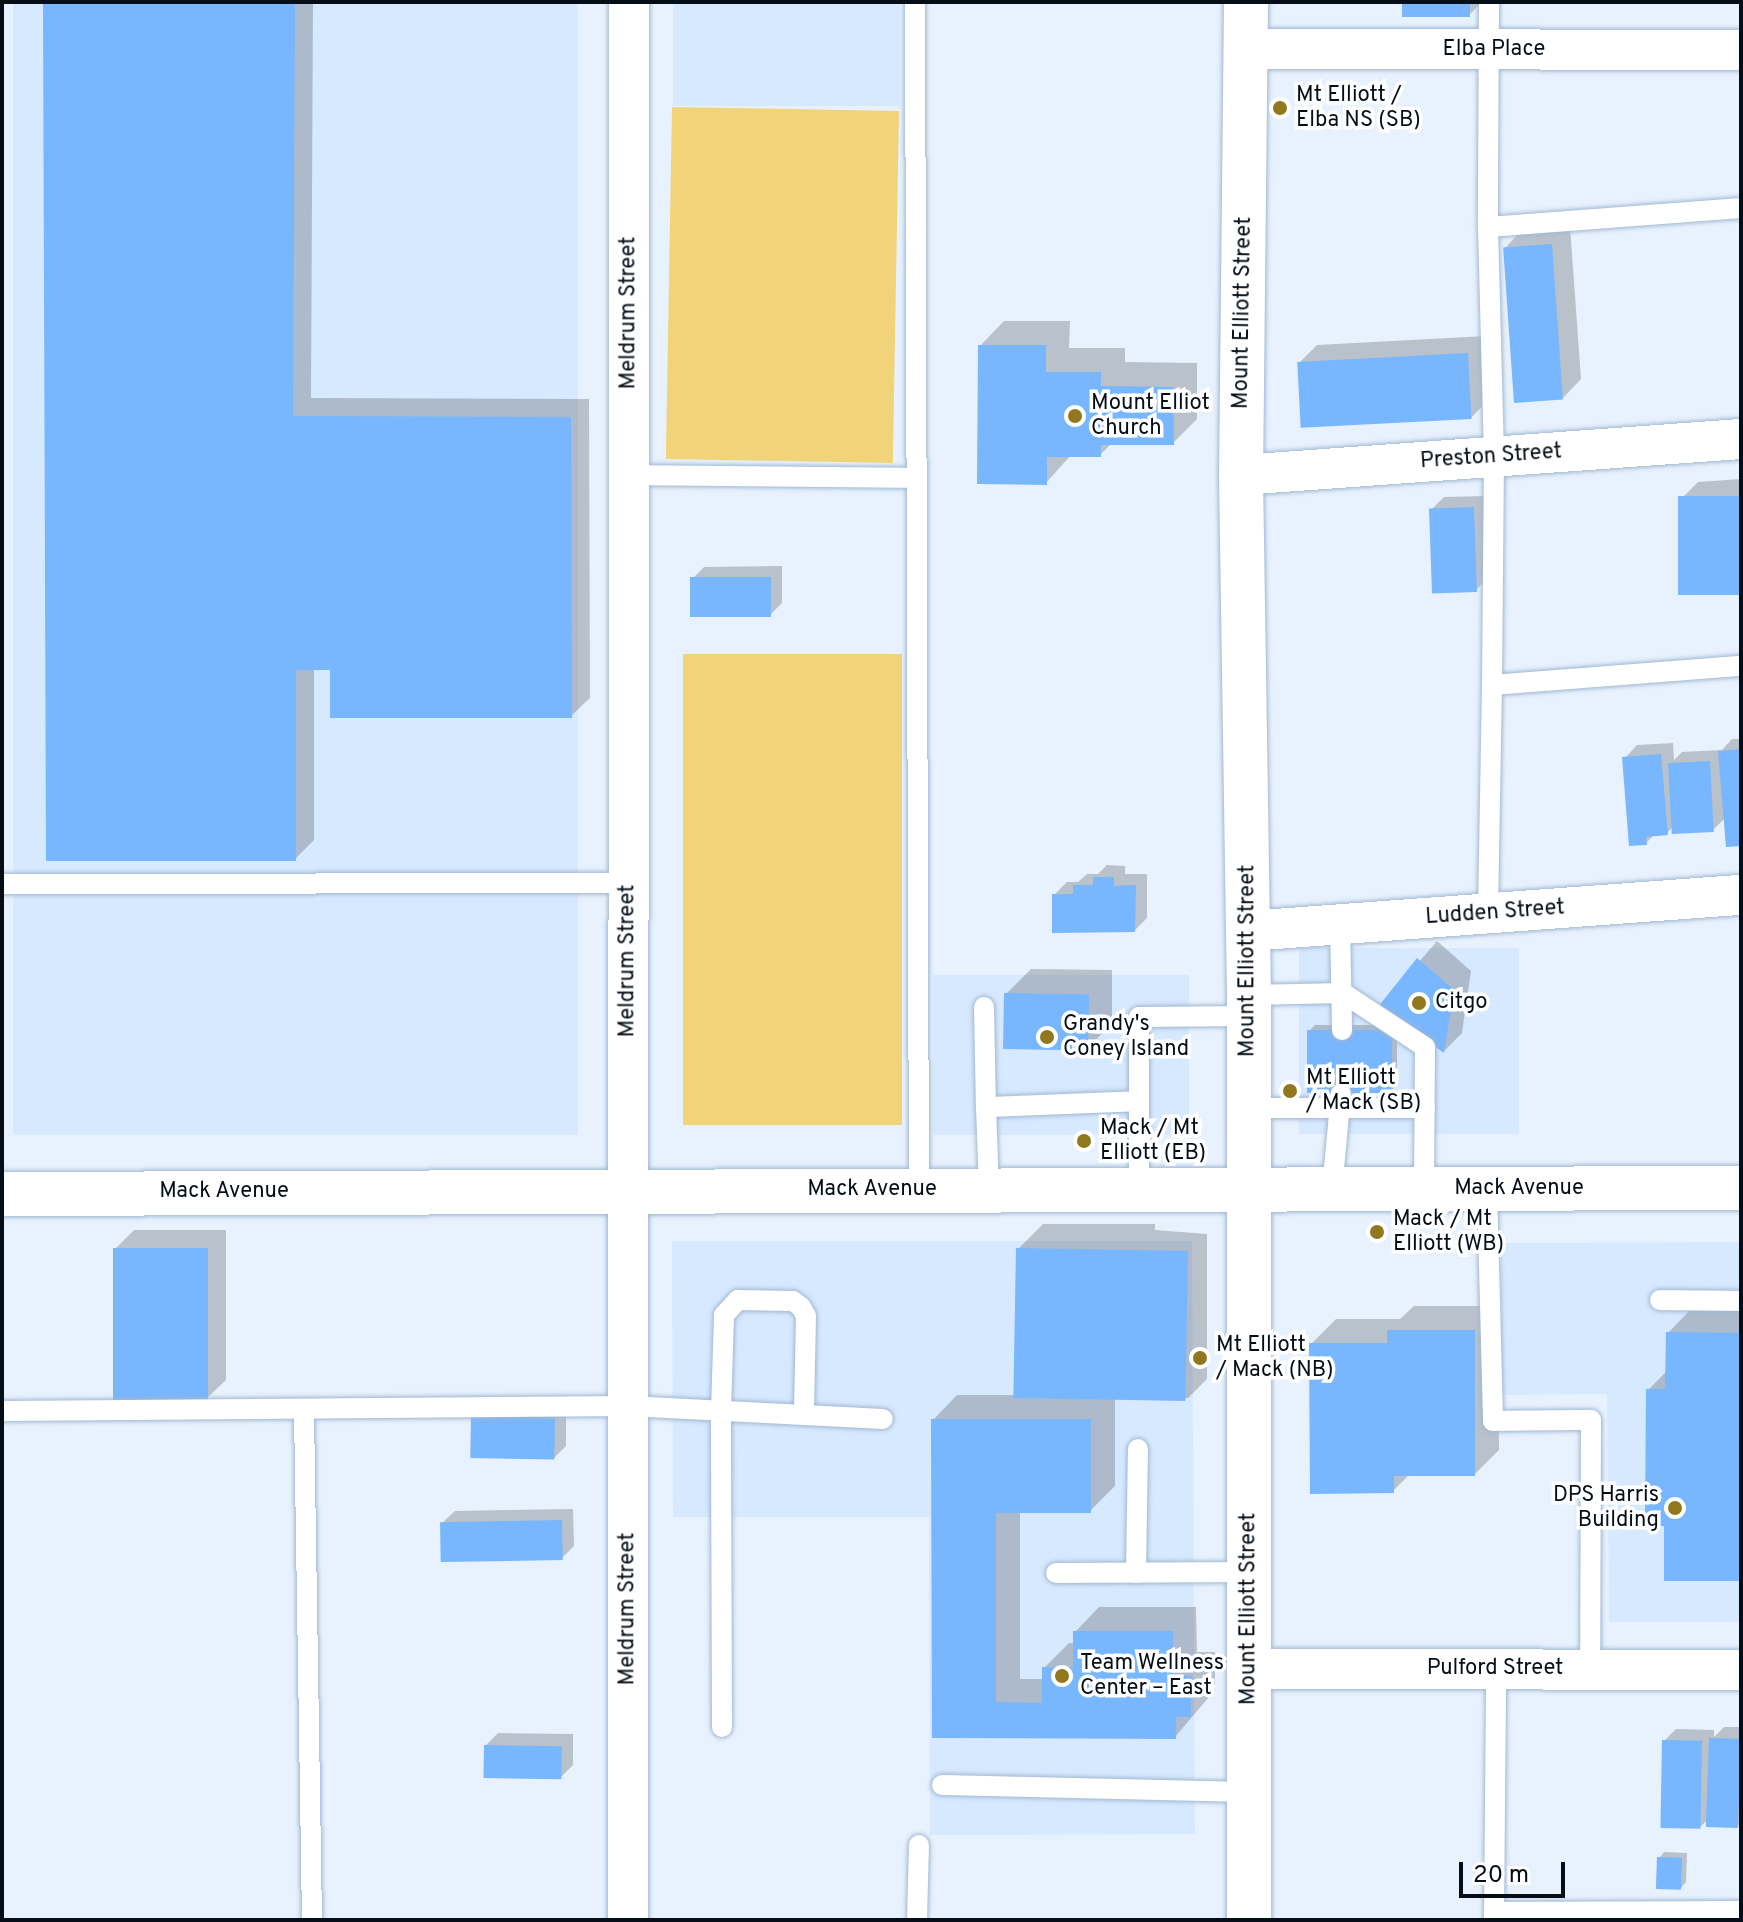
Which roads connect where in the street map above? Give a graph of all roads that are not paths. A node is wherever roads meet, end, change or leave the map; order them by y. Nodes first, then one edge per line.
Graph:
1 (629, 2) edge
2 (915, 2) edge
3 (1246, 2) edge
4 (1489, 2) edge
5 (1246, 49) junction
6 (1489, 50) junction
7 (1741, 50) edge
8 (1741, 208) edge
9 (1488, 227) junction
10 (1741, 439) edge
11 (1494, 457) junction
12 (630, 475) junction
13 (1241, 475) junction
14 (917, 478) junction
15 (1741, 666) edge
16 (1492, 685) junction
17 (628, 883) junction
18 (2, 884) edge
19 (1741, 895) edge
20 (1488, 913) junction
21 (1340, 923) junction
22 (1248, 931) junction
23 (1343, 993) junction
24 (1249, 1006) junction
25 (984, 1007) dead end
26 (1342, 1030) dead end
27 (1139, 1101) junction
28 (1341, 1101) junction
29 (986, 1107) junction
30 (1249, 1108) junction
31 (1425, 1108) junction
32 (1741, 1188) edge
33 (1139, 1189) junction
34 (1249, 1189) junction
35 (1424, 1189) junction
36 (1487, 1189) junction
37 (628, 1190) junction
38 (919, 1190) junction
39 (989, 1190) junction
40 (1332, 1190) junction
41 (2, 1194) edge
42 (1660, 1300) dead end
43 (1741, 1301) edge
44 (628, 1406) junction
45 (2, 1411) edge
46 (304, 1411) junction
47 (721, 1411) junction
48 (804, 1414) junction
49 (883, 1419) dead end
50 (1138, 1449) dead end
51 (1249, 1572) junction
52 (1056, 1573) dead end
53 (1136, 1573) junction
54 (1249, 1669) junction
55 (1496, 1669) junction
56 (1590, 1669) junction
57 (1741, 1670) edge
58 (722, 1727) dead end
59 (942, 1785) dead end
60 (1249, 1792) junction
61 (919, 1845) dead end
62 (1741, 1911) edge
63 (1494, 1916) edge
64 (312, 1920) edge
65 (628, 1920) edge
66 (917, 1920) edge
67 (1249, 1920) edge

1 - 12 street, Meldrum Street
2 - 14 lane
3 - 5 main road, Mount Elliott Street
4 - 6 lane
5 - 6 street, Elba Place
5 - 13 main road, Mount Elliott Street
6 - 7 street, Elba Place
6 - 9 lane
8 - 9 lane
9 - 11 lane
10 - 11 street, Preston Street
11 - 13 street, Preston Street
11 - 16 lane
12 - 14 lane
12 - 17 street, Meldrum Street
13 - 22 main road, Mount Elliott Street
14 - 38 lane
15 - 16 lane
16 - 20 lane
17 - 18 lane
17 - 37 street, Meldrum Street
19 - 20 street, Ludden Street
20 - 21 street, Ludden Street
21 - 22 street, Ludden Street
21 - 23 lane
22 - 24 main road, Mount Elliott Street
23 - 24 lane
23 - 26 lane
23 - 31 lane
24 - 27 lane
24 - 30 main road, Mount Elliott Street
25 - 29 lane
27 - 29 lane
27 - 33 lane
28 - 30 lane
28 - 31 lane
28 - 40 lane
29 - 39 lane
30 - 34 main road, Mount Elliott Street
31 - 35 lane
32 - 36 main road, Mack Avenue
33 - 34 main road, Mack Avenue
33 - 39 main road, Mack Avenue
34 - 40 main road, Mack Avenue
34 - 51 main road, Mount Elliott Street
35 - 36 main road, Mack Avenue
35 - 40 main road, Mack Avenue
36 - 56 lane
37 - 38 main road, Mack Avenue
37 - 41 main road, Mack Avenue
37 - 44 street, Meldrum Street
38 - 39 main road, Mack Avenue
42 - 43 lane
44 - 46 lane
44 - 47 lane
44 - 65 street, Meldrum Street
45 - 46 lane
46 - 64 lane
47 - 48 lane
47 - 48 lane
47 - 58 lane
48 - 49 lane
50 - 53 lane
51 - 53 lane
51 - 54 main road, Mount Elliott Street
52 - 53 lane
54 - 55 street, Pulford Street
54 - 60 main road, Mount Elliott Street
55 - 56 street, Pulford Street
55 - 63 lane
56 - 57 street, Pulford Street
59 - 60 lane
60 - 67 main road, Mount Elliott Street
61 - 66 lane
62 - 63 lane

